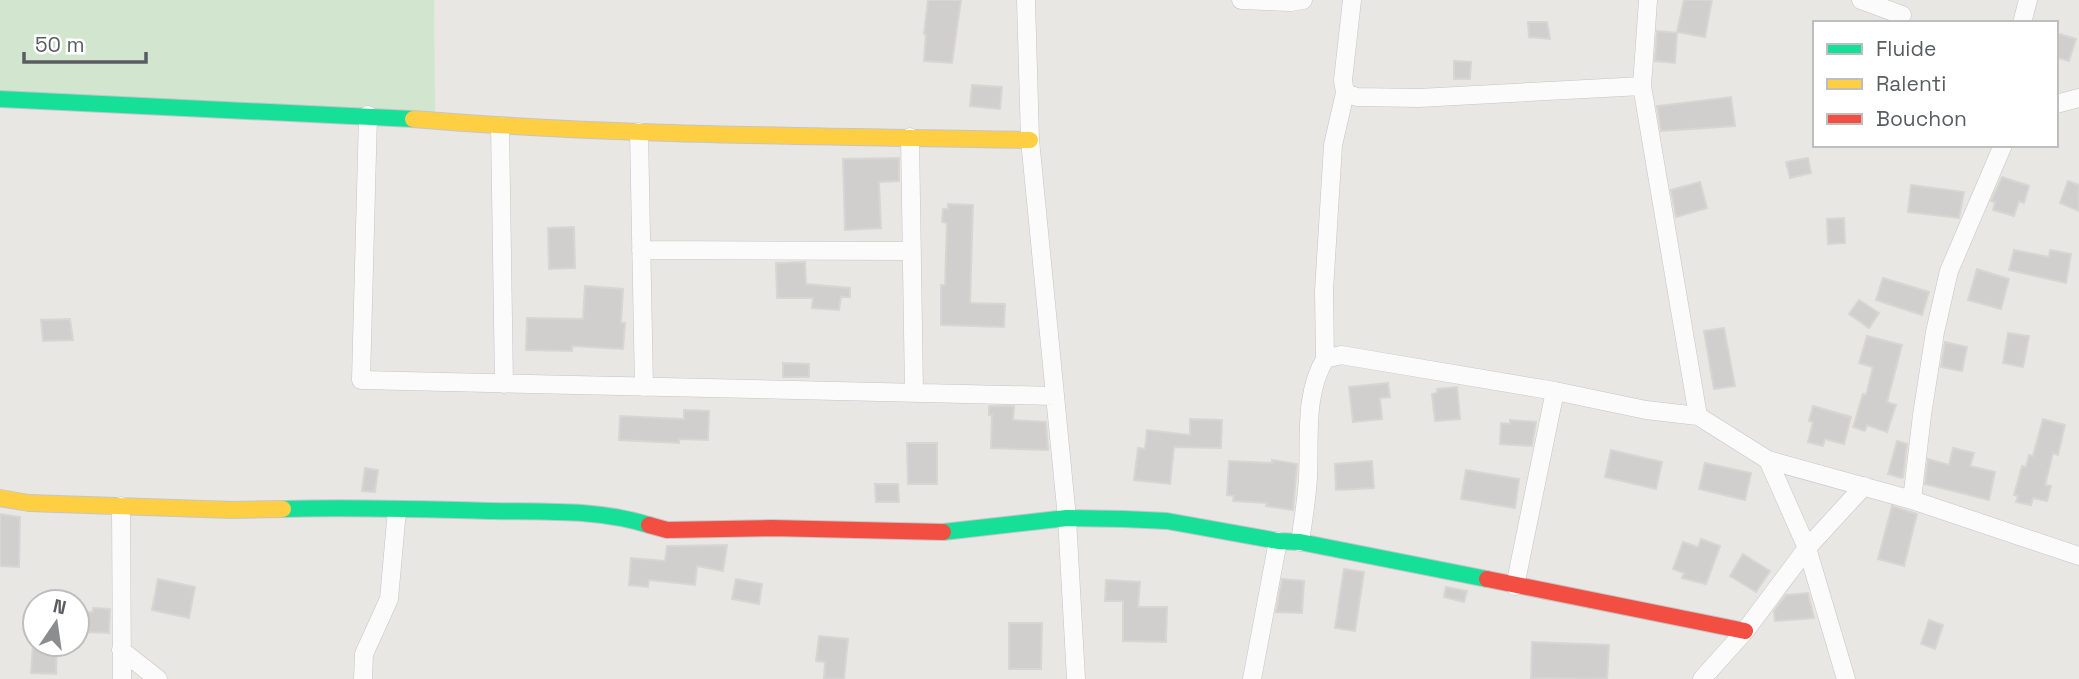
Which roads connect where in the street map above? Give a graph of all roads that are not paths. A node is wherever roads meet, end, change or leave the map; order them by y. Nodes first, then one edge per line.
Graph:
1 (1026, 0) edge
2 (1241, 0) edge
3 (1303, 0) edge
4 (1352, 0) edge
5 (1648, 0) edge
6 (1861, 0) edge
7 (2028, 0) edge
8 (1903, 13) edge
9 (2023, 21) edge
10 (1642, 86) junction
11 (1345, 93) junction
12 (2079, 97) edge
13 (0, 99) edge
14 (2058, 103) edge
15 (368, 115) junction
16 (500, 126) junction
17 (639, 132) junction
18 (910, 137) junction
19 (1030, 140) junction
20 (2002, 147) edge
21 (641, 250) junction
22 (912, 251) junction
23 (1325, 359) junction
24 (504, 384) junction
25 (644, 387) junction
26 (1555, 391) junction
27 (914, 393) junction
28 (1055, 396) junction
29 (1698, 416) junction
30 (1768, 460) junction
31 (1864, 486) junction
32 (0, 498) edge
33 (1912, 500) junction
34 (121, 506) junction
35 (397, 510) junction
36 (1067, 518) junction
37 (1278, 541) junction
38 (1300, 542) junction
39 (1807, 548) junction
40 (2079, 556) edge
41 (1515, 586) junction
42 (1745, 631) junction
43 (121, 650) junction
44 (122, 679) edge
45 (158, 679) edge
46 (363, 679) edge
47 (1076, 679) edge
48 (1252, 679) edge
49 (1702, 679) edge
50 (1846, 679) edge

1 - 19 street
2 - 3 street
4 - 11 street
5 - 10 street
6 - 8 street
7 - 9 street
10 - 11 street
10 - 29 street
11 - 23 street
12 - 14 street
13 - 15 street
15 - 16 street
15 - 24 street
16 - 17 street
16 - 24 street
17 - 18 street
17 - 21 street
18 - 19 street
18 - 22 street
19 - 28 street
20 - 33 street
21 - 22 street
21 - 25 street
22 - 27 street
23 - 26 street
23 - 38 street
24 - 25 street
25 - 27 street
26 - 29 street
26 - 41 street
27 - 28 street
28 - 36 street
29 - 30 street
30 - 31 street
30 - 39 street
31 - 33 street
31 - 39 street
32 - 34 street
33 - 40 street
34 - 35 street
34 - 43 street
35 - 36 street
35 - 46 street
36 - 37 street
36 - 47 street
37 - 38 street
37 - 48 street
38 - 41 street
39 - 42 street
39 - 50 street
41 - 42 street
42 - 49 street
43 - 44 street
43 - 45 street

